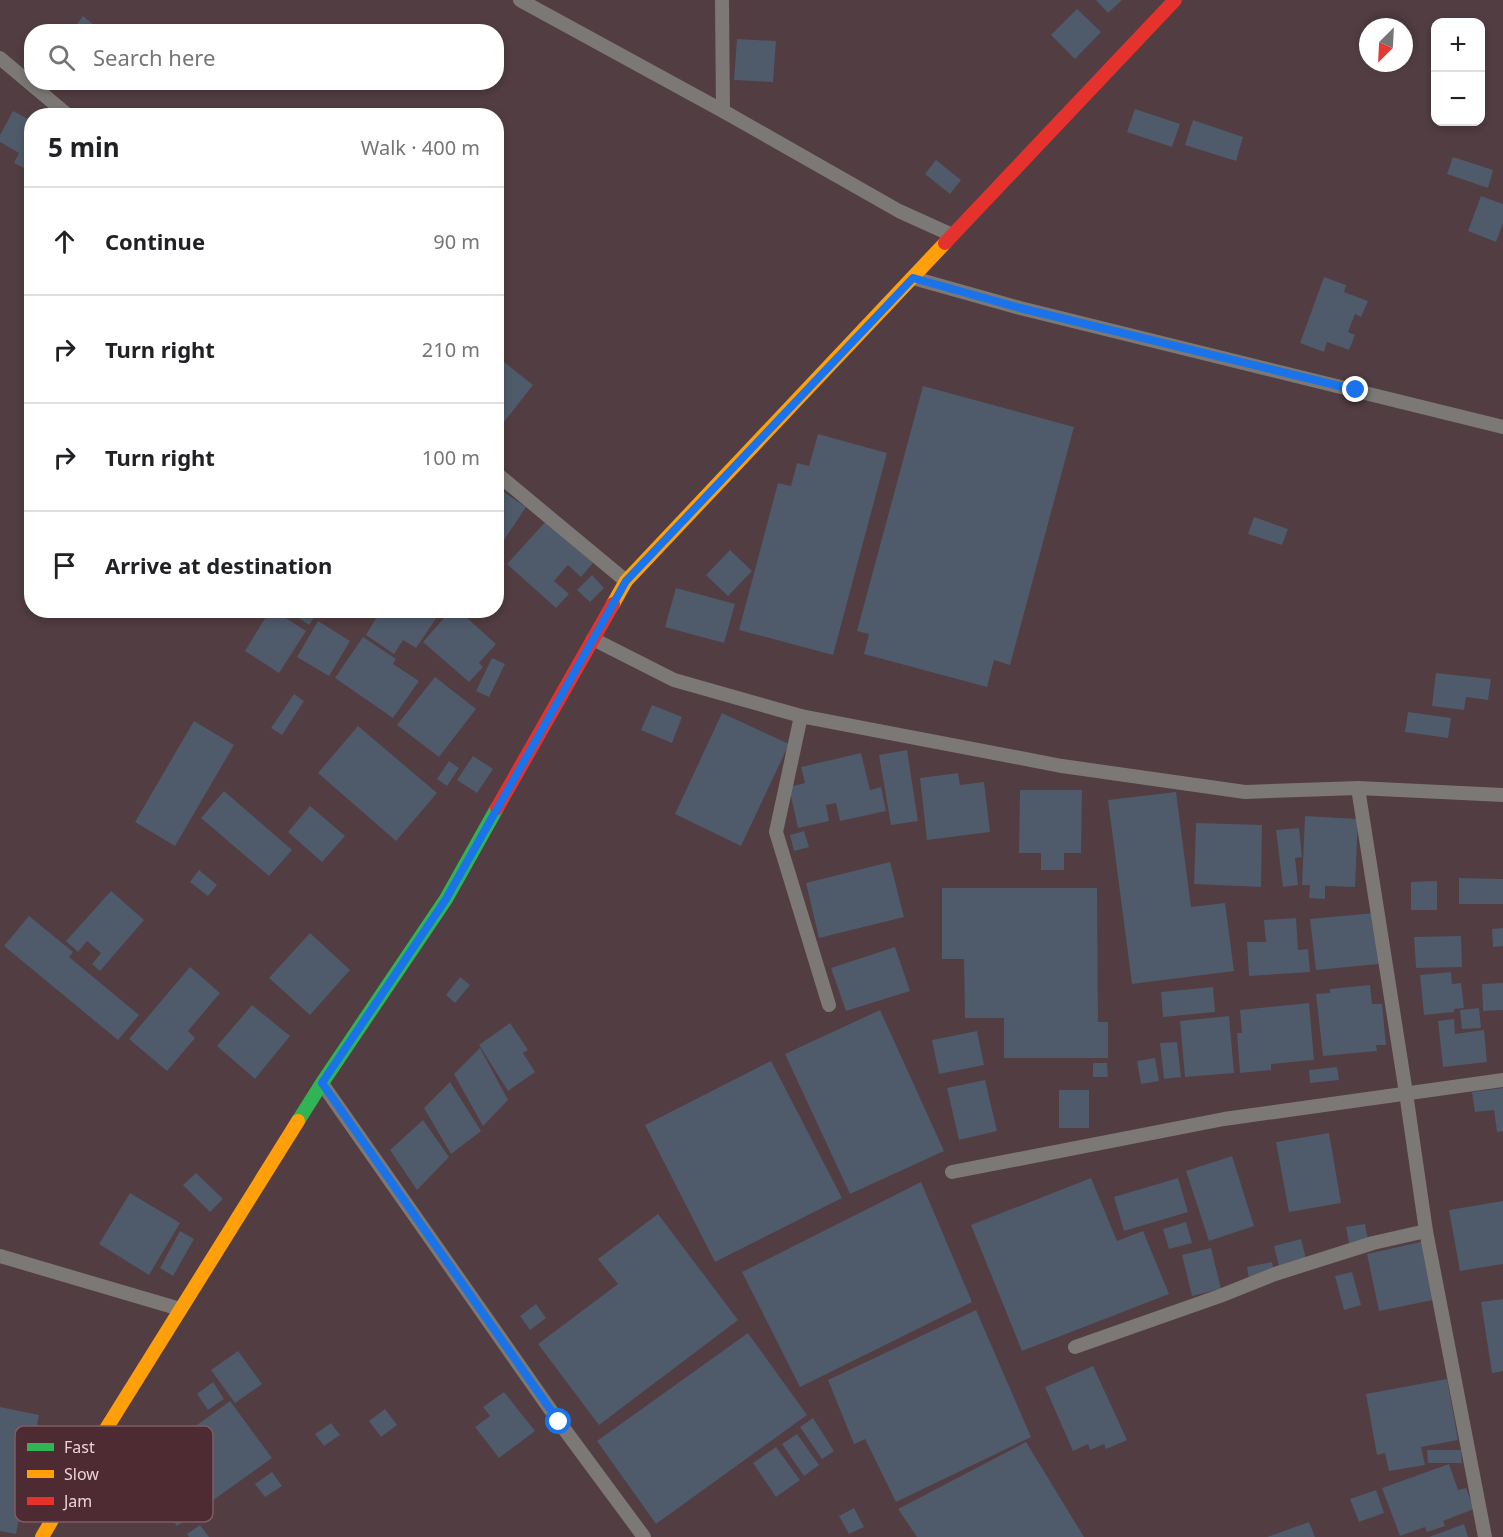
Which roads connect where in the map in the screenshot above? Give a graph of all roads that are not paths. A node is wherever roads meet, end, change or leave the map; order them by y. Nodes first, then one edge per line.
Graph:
1 (520, 0) edge
2 (722, 0) edge
3 (1175, 0) edge
4 (0, 58) edge
5 (24, 78) edge
6 (38, 90) edge
7 (59, 108) edge
8 (723, 111) junction
9 (954, 235) junction
10 (913, 278) junction
11 (1503, 427) edge
12 (504, 480) edge
13 (626, 581) junction
14 (593, 639) junction
15 (801, 716) junction
16 (1359, 788) junction
17 (1503, 795) edge
18 (829, 1005) dead end
19 (1503, 1080) edge
20 (322, 1083) junction
21 (1406, 1094) junction
22 (952, 1172) dead end
23 (1426, 1231) junction
24 (0, 1256) edge
25 (180, 1309) junction
26 (1075, 1347) dead end
27 (108, 1426) edge
28 (51, 1522) edge
29 (42, 1537) edge
30 (644, 1537) edge
31 (1485, 1537) edge

1 - 8 lane
2 - 8 lane
3 - 9 street
4 - 5 lane
6 - 7 lane
8 - 9 lane
9 - 10 street
10 - 11 lane
10 - 13 street
12 - 13 lane
13 - 14 street
14 - 15 lane
14 - 20 street
15 - 16 lane
15 - 18 lane
16 - 17 lane
16 - 21 lane
19 - 21 lane
20 - 25 street
20 - 30 lane
21 - 22 lane
21 - 23 lane
23 - 26 lane
23 - 31 lane
24 - 25 lane
25 - 27 street
28 - 29 street

